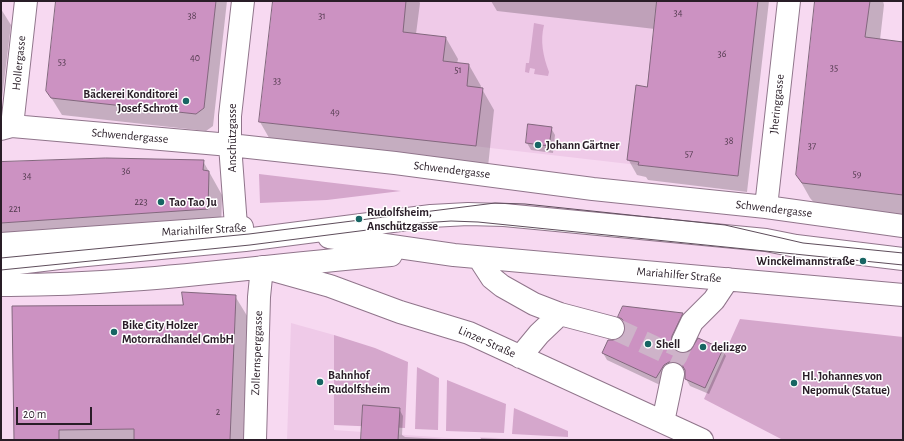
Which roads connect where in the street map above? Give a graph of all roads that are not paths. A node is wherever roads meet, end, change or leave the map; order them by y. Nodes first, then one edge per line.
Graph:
1 (26, 1) edge
2 (243, 1) edge
3 (789, 1) edge
4 (6, 128) edge
5 (230, 145) junction
6 (766, 207) junction
7 (903, 226) edge
8 (241, 233) junction
9 (302, 233) junction
10 (1, 244) edge
11 (454, 255) junction
12 (479, 258) junction
13 (903, 259) edge
14 (1, 265) edge
15 (262, 267) junction
16 (728, 279) junction
17 (1, 285) edge
18 (903, 295) edge
19 (560, 314) junction
20 (613, 328) tunnel mouth
21 (683, 341) tunnel mouth
22 (520, 357) junction
23 (673, 374) dead end
24 (663, 422) junction
25 (255, 440) edge
26 (702, 440) edge

1 - 4 street, Hollergasse
2 - 5 street, Anschützgasse
3 - 6 street, Jheringgasse
4 - 5 street, Schwendergasse
5 - 6 street, Schwendergasse
5 - 8 street, Anschützgasse
6 - 7 street, Schwendergasse
8 - 9 street, Mariahilfer Straße
8 - 10 street, Mariahilfer Straße
8 - 11 street
8 - 14 street
8 - 15 street, Anschützgasse
9 - 11 street, Mariahilfer Straße
9 - 13 street
11 - 12 street, Mariahilfer Straße
11 - 15 street, Mariahilfer Straße
12 - 16 street, Mariahilfer Straße
12 - 19 street
15 - 17 street, Mariahilfer Straße
15 - 22 street, Linzer Straße
15 - 25 street, Zollernsperggasse
16 - 18 street, Mariahilfer Straße
16 - 21 street
19 - 20 street
19 - 22 street
22 - 24 street, Linzer Straße
23 - 24 street
24 - 26 street, Linzer Straße

